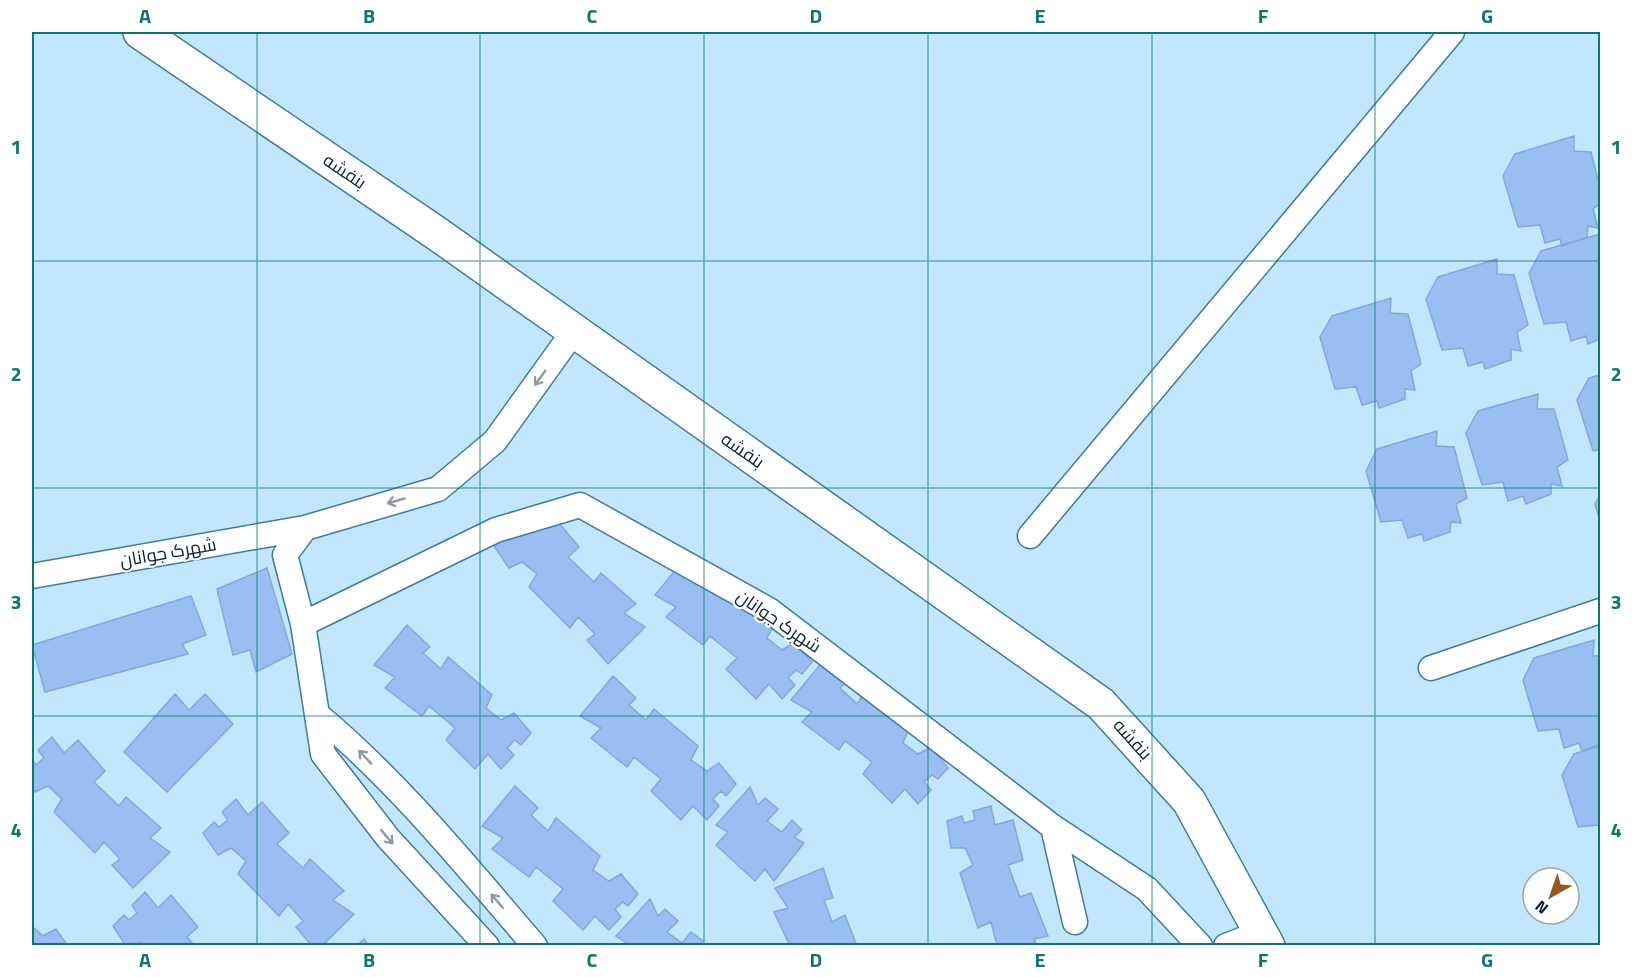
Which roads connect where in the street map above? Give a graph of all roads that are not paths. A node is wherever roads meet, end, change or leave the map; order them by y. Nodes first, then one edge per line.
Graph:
1 (140, 32) edge
2 (1452, 32) edge
3 (574, 331) junction
4 (305, 528) junction
5 (1030, 536) dead end
6 (32, 576) edge
7 (1600, 610) edge
8 (303, 624) junction
9 (1431, 668) dead end
10 (319, 716) junction
11 (1053, 827) junction
12 (444, 842) junction
13 (412, 864) junction
14 (1075, 922) dead end
15 (1265, 939) edge
16 (487, 945) edge
17 (535, 945) edge
18 (1200, 945) edge
19 (1226, 945) edge

1 - 3 street, بنفشه
2 - 5 street
3 -> 4 street, شهرک جوانان
3 - 15 street, بنفشه
4 - 6 street, شهرک جوانان
4 - 8 street
7 - 9 street
8 - 10 street
8 - 11 street, شهرک جوانان
12 -> 10 street
10 -> 13 street
11 - 14 street
11 - 18 street, شهرک جوانان
12 - 13 street
17 -> 12 street
13 - 16 street
15 - 19 street

